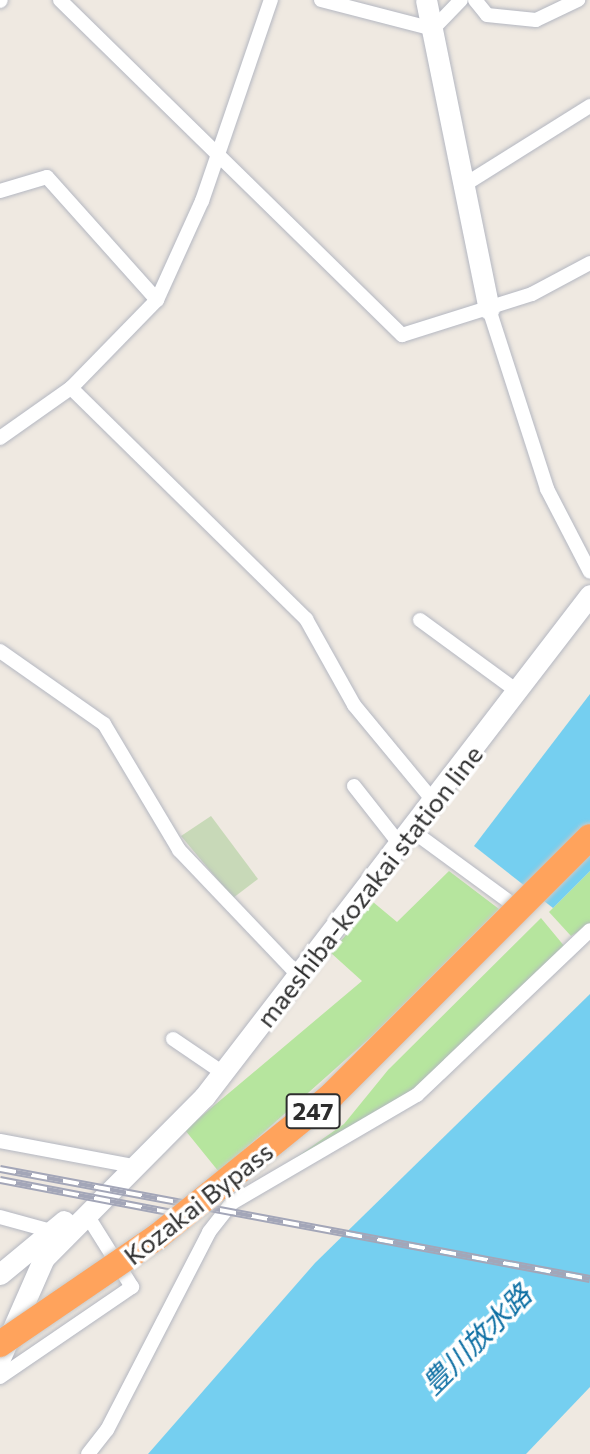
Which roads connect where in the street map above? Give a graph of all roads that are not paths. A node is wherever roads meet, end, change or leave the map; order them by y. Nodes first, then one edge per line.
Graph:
1 (60, 0) edge
2 (271, 0) edge
3 (321, 0) edge
4 (426, 0) edge
5 (461, 0) edge
6 (475, 0) edge
7 (578, 0) edge
8 (433, 29) junction
9 (590, 106) edge
10 (218, 153) junction
11 (464, 185) junction
12 (0, 191) edge
13 (590, 263) edge
14 (157, 300) junction
15 (489, 309) junction
16 (71, 388) junction
17 (0, 438) edge
18 (590, 572) edge
19 (590, 595) edge
20 (420, 620) dead end
21 (0, 651) edge
22 (517, 691) junction
23 (354, 786) dead end
24 (435, 803) junction
25 (590, 836) edge
26 (408, 839) junction
27 (507, 901) dead end
28 (590, 930) edge
29 (301, 978) junction
30 (173, 1039) dead end
31 (223, 1073) junction
32 (0, 1141) edge
33 (134, 1166) junction
34 (87, 1215) junction
35 (0, 1217) edge
36 (51, 1231) junction
37 (0, 1274) edge
38 (0, 1343) edge
39 (0, 1358) edge
40 (0, 1377) edge
41 (88, 1454) edge

1 - 10 street
2 - 10 street
3 - 8 street
4 - 8 main road
5 - 8 street
6 - 7 street
8 - 11 main road
9 - 11 street
10 - 14 street
10 - 15 street
11 - 15 main road
12 - 14 street
13 - 15 street
14 - 16 street
15 - 18 street
16 - 17 street
16 - 24 street
19 - 22 main road, maeshiba-kozakai station line
20 - 22 street
21 - 29 street
22 - 24 main road, maeshiba-kozakai station line
23 - 26 street
24 - 26 main road, maeshiba-kozakai station line
25 - 38 highway, Kozakai Bypass / 247, bridge
26 - 27 street
26 - 29 main road, maeshiba-kozakai station line
28 - 41 street
29 - 31 main road, maeshiba-kozakai station line
30 - 31 street
31 - 33 main road, maeshiba-kozakai station line
32 - 33 street
33 - 34 main road, maeshiba-kozakai station line
33 - 36 main road, maeshiba-kozakai station line
34 - 39 main road, maeshiba-kozakai station line
34 - 40 street
35 - 36 street
36 - 37 main road, maeshiba-kozakai station line

